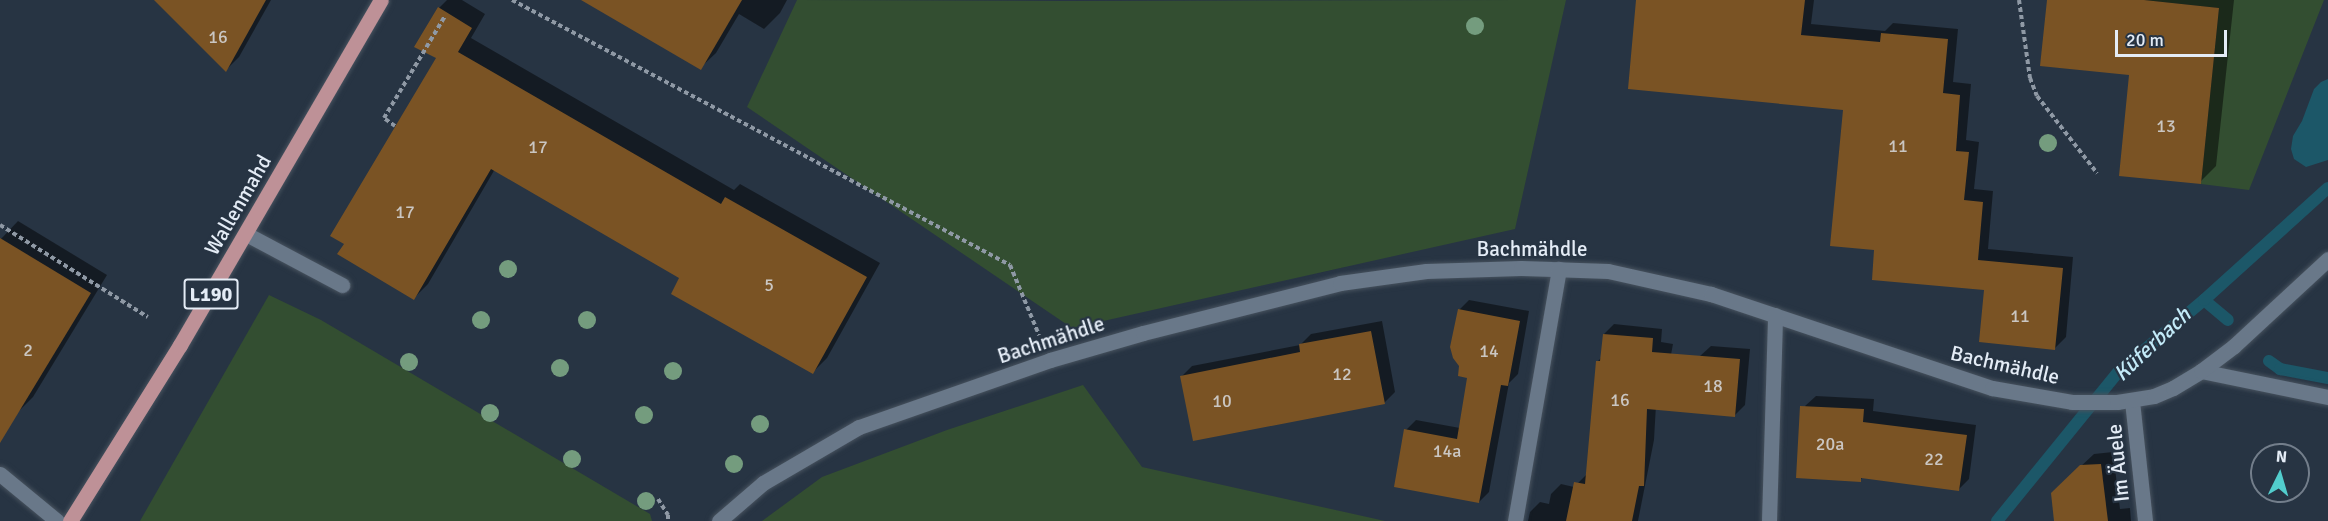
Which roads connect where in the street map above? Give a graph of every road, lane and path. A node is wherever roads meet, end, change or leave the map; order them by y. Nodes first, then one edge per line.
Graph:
1 (381, 0) edge
2 (512, 0) edge
3 (2019, 0) edge
4 (445, 16) dead end
5 (395, 126) dead end
6 (2097, 173) dead end
7 (0, 225) edge
8 (246, 234) junction
9 (2328, 259) edge
10 (1559, 268) junction
11 (342, 285) dead end
12 (1775, 315) junction
13 (148, 317) dead end
14 (1050, 360) junction
15 (2201, 371) junction
16 (2328, 397) edge
17 (2125, 402) junction
18 (0, 474) edge
19 (658, 499) dead end
20 (57, 521) edge
21 (70, 521) edge
22 (668, 521) edge
23 (719, 521) edge
24 (1515, 521) edge
25 (1769, 521) edge
26 (2145, 521) edge

1 - 8 main road, Wallenmahd / L190
2 - 14 path
3 - 6 path
4 - 5 path
7 - 13 path
8 - 11 street
8 - 21 main road, Wallenmahd / L190
9 - 15 street, Bachmähdle
10 - 12 street, Bachmähdle
10 - 14 street, Bachmähdle
10 - 24 street
12 - 17 street, Bachmähdle
12 - 25 street
14 - 23 street, Bachmähdle
15 - 16 street
15 - 17 street, Bachmähdle
17 - 26 street, Im Äuele
18 - 20 street
19 - 22 path

